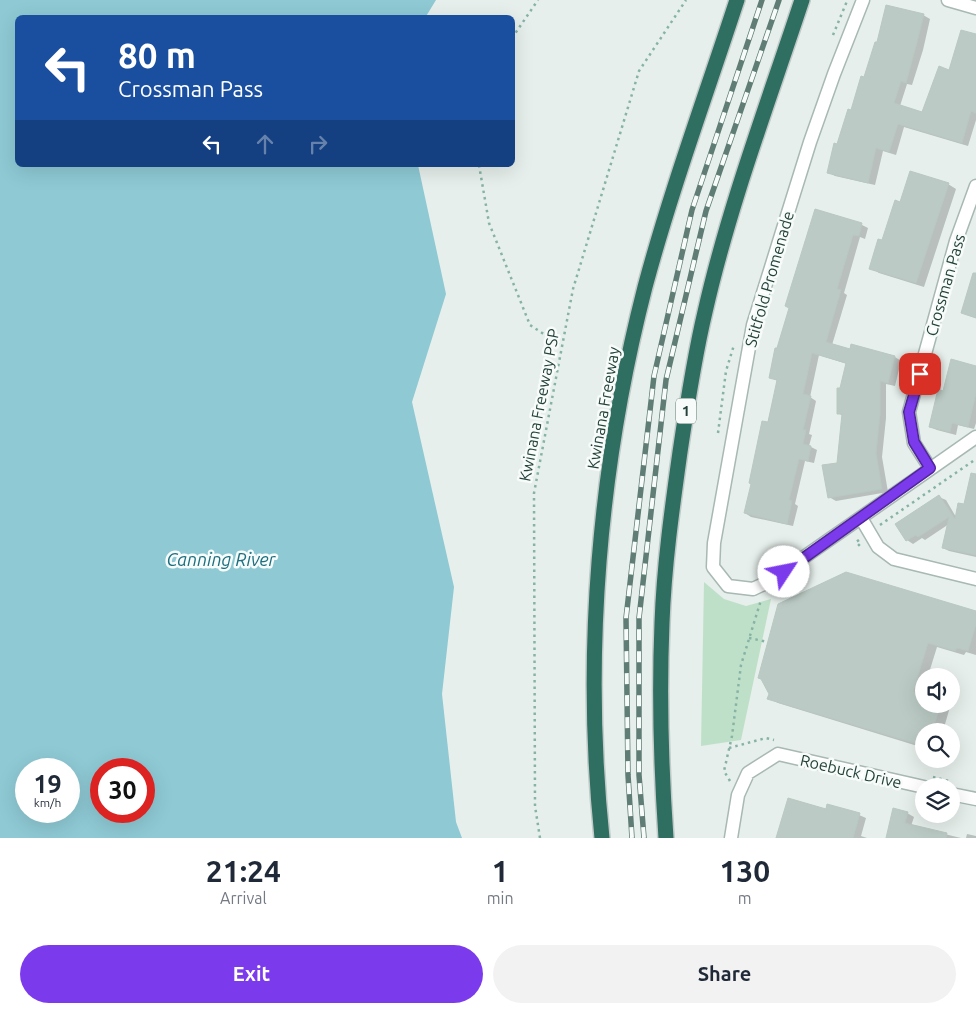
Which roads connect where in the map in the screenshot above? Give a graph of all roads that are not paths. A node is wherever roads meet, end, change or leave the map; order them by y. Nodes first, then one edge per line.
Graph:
1 (737, 0) edge
2 (802, 0) edge
3 (863, 0) edge
4 (948, 0) edge
5 (976, 8) edge
6 (976, 186) edge
7 (976, 437) edge
8 (930, 468) junction
9 (861, 518) junction
10 (976, 579) edge
11 (915, 785) edge
12 (960, 796) edge
13 (976, 799) edge
14 (602, 838) edge
15 (666, 838) edge
16 (731, 838) edge

1 - 14 highway, Kwinana Freeway
2 - 15 highway, 1
3 - 9 street, Stitfold Promenade
4 - 5 street
6 - 8 street, Crossman Pass
7 - 8 street
8 - 9 street
9 - 10 street
11 - 16 street, Roebuck Drive
12 - 13 street

